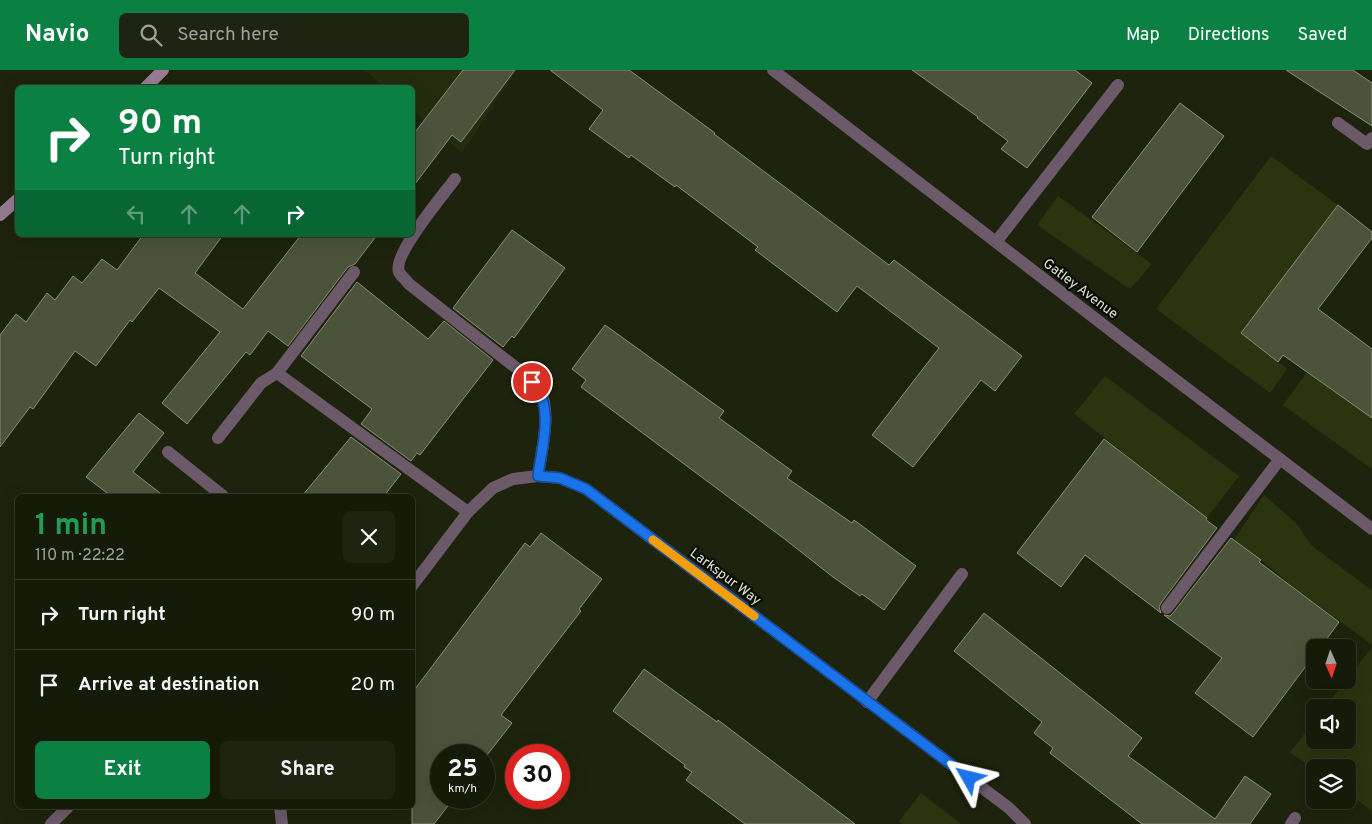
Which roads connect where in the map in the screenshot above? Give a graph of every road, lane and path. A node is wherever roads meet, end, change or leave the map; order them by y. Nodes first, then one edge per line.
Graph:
1 (163, 70) edge
2 (773, 70) edge
3 (148, 85) edge
4 (1118, 85) dead end
5 (1338, 123) dead end
6 (1372, 138) edge
7 (455, 179) dead end
8 (15, 202) edge
9 (0, 215) edge
10 (415, 233) edge
11 (412, 237) edge
12 (996, 242) junction
13 (354, 272) dead end
14 (277, 373) junction
15 (218, 438) dead end
16 (168, 452) dead end
17 (1280, 459) junction
18 (538, 476) junction
19 (220, 494) edge
20 (468, 512) junction
21 (1372, 529) edge
22 (962, 574) dead end
23 (415, 582) edge
24 (1167, 608) dead end
25 (867, 702) junction
26 (66, 809) edge
27 (280, 809) edge
28 (51, 824) edge
29 (282, 824) edge
30 (1025, 824) edge

1 - 3 main road
2 - 12 street, Gatley Avenue
4 - 12 street
5 - 6 street
7 - 10 street
8 - 9 main road
11 - 18 street
12 - 17 street, Gatley Avenue
13 - 14 street
14 - 15 street
14 - 20 street
16 - 19 street
17 - 21 street, Gatley Avenue
17 - 24 street
18 - 20 street, Larkspur Way
18 - 25 street, Larkspur Way
20 - 23 street, Larkspur Way
22 - 25 street
25 - 30 street, Larkspur Way
26 - 28 street
27 - 29 street

